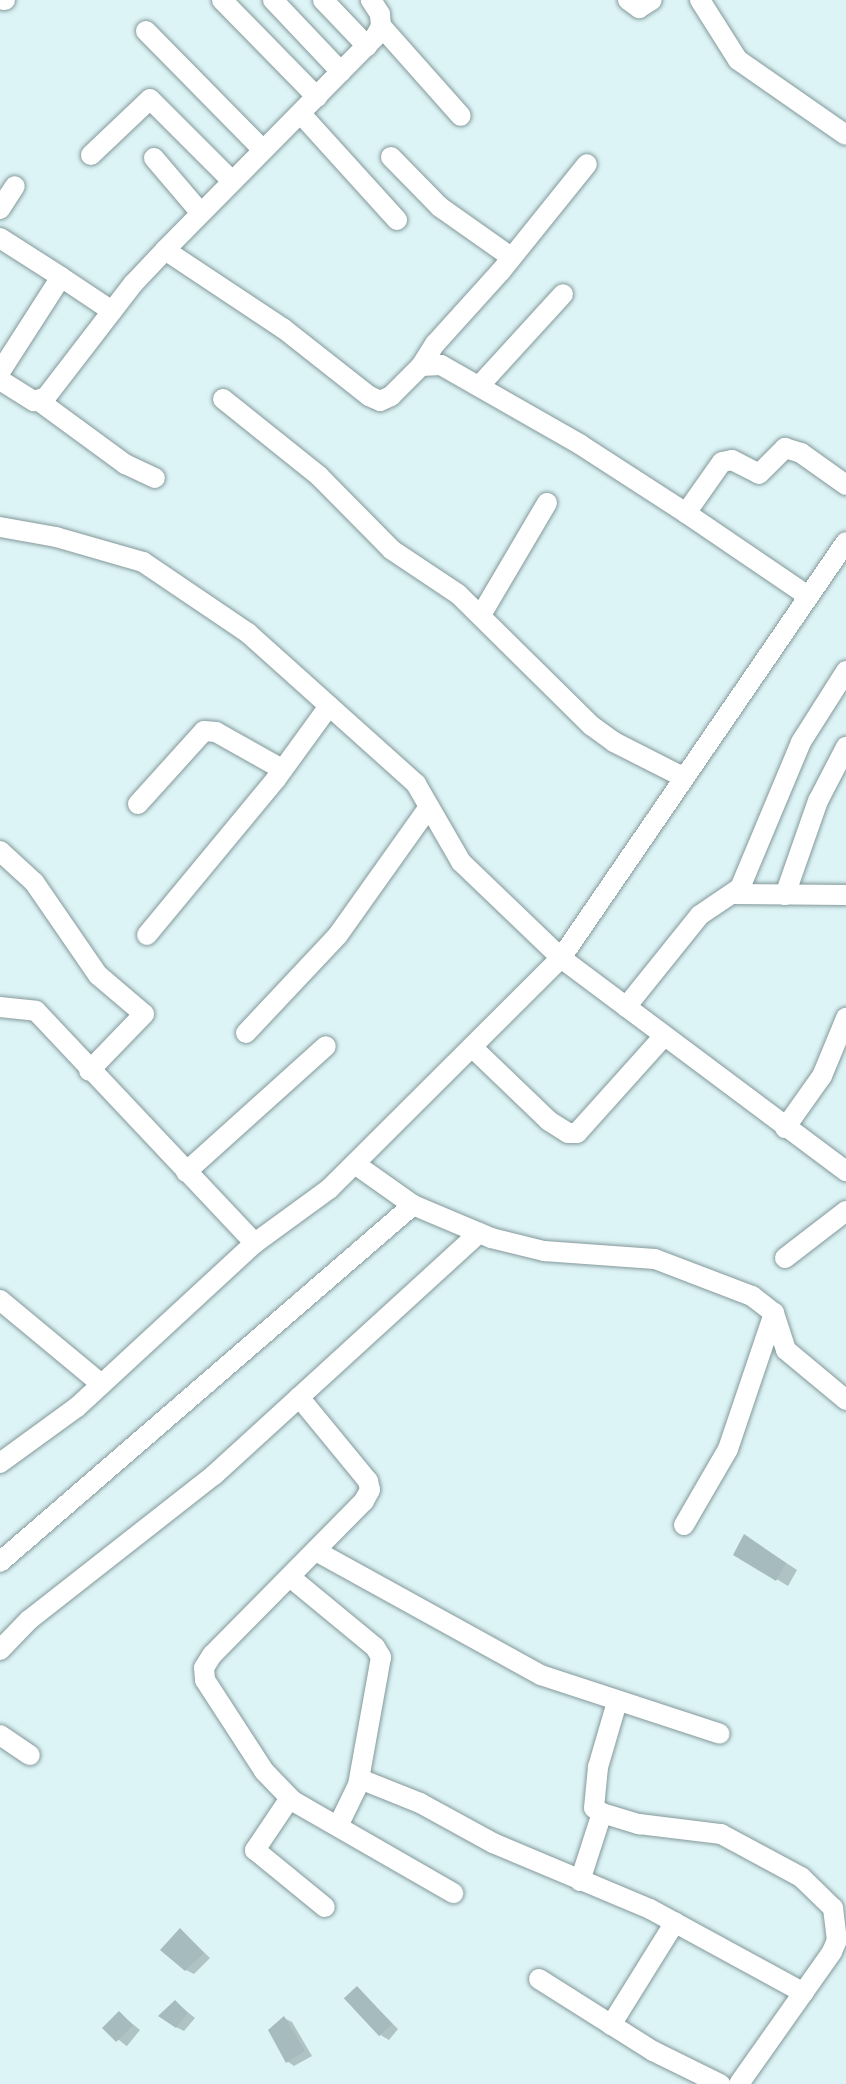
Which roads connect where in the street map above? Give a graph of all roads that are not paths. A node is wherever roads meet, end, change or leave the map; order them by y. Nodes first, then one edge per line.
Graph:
1 (273, 0) edge
2 (323, 0) edge
3 (371, 0) edge
4 (628, 0) edge
5 (652, 0) edge
6 (700, 0) edge
7 (234, 4) edge
8 (381, 26) junction
9 (146, 31) dead end
10 (367, 46) junction
11 (341, 72) junction
12 (317, 97) junction
13 (301, 114) junction
14 (460, 116) dead end
15 (846, 135) edge
16 (263, 150) junction
17 (91, 155) dead end
18 (391, 157) dead end
19 (154, 158) dead end
20 (586, 165) dead end
21 (232, 181) junction
22 (15, 186) dead end
23 (0, 209) edge
24 (200, 212) junction
25 (397, 220) dead end
26 (0, 238) edge
27 (165, 250) junction
28 (511, 256) junction
29 (62, 277) junction
30 (564, 294) dead end
31 (112, 311) junction
32 (422, 366) junction
33 (0, 372) edge
34 (0, 380) edge
35 (480, 385) junction
36 (223, 399) dead end
37 (39, 401) junction
38 (155, 478) dead end
39 (846, 485) edge
40 (547, 503) dead end
41 (686, 513) junction
42 (0, 527) edge
43 (846, 542) edge
44 (808, 596) junction
45 (481, 615) junction
46 (846, 671) edge
47 (329, 706) junction
48 (846, 747) edge
49 (282, 770) junction
50 (683, 777) junction
51 (138, 804) dead end
52 (429, 807) junction
53 (0, 851) edge
54 (735, 894) junction
55 (785, 895) junction
56 (846, 895) edge
57 (147, 935) dead end
58 (561, 958) junction
59 (0, 1006) edge
60 (626, 1007) junction
61 (846, 1018) edge
62 (246, 1033) dead end
63 (664, 1036) junction
64 (326, 1046) dead end
65 (473, 1048) junction
66 (89, 1071) junction
67 (785, 1128) junction
68 (355, 1164) junction
69 (846, 1171) edge
70 (186, 1172) junction
71 (413, 1205) junction
72 (846, 1211) edge
73 (479, 1233) junction
74 (255, 1243) junction
75 (785, 1257) dead end
76 (0, 1300) edge
77 (774, 1313) junction
78 (100, 1383) junction
79 (300, 1397) junction
80 (846, 1400) edge
81 (0, 1463) edge
82 (684, 1525) dead end
83 (316, 1551) junction
84 (0, 1562) edge
85 (290, 1577) junction
86 (0, 1650) edge
87 (617, 1702) junction
88 (720, 1734) dead end
89 (0, 1735) edge
90 (30, 1755) dead end
91 (360, 1779) junction
92 (291, 1798) junction
93 (602, 1813) junction
94 (338, 1827) junction
95 (580, 1881) junction
96 (453, 1893) dead end
97 (325, 1907) dead end
98 (675, 1923) junction
99 (539, 1979) dead end
100 (804, 1993) junction
101 (611, 2025) junction
102 (720, 2084) edge
103 (739, 2084) edge

1 - 11 street
2 - 10 street
3 - 8 street
4 - 5 street
6 - 15 street
7 - 12 street
8 - 10 street
8 - 14 street
9 - 16 street
10 - 11 street
11 - 12 street
12 - 13 street
13 - 16 street
13 - 25 street
16 - 21 street
17 - 21 street
18 - 28 street
19 - 24 street
20 - 28 street
21 - 24 street
22 - 23 street
24 - 27 street
26 - 29 street
27 - 31 street
27 - 32 street
28 - 32 street
29 - 31 street
29 - 33 street
30 - 35 street
31 - 37 street
32 - 35 street
34 - 37 street
35 - 41 street
36 - 45 street
37 - 38 street
39 - 41 street
40 - 45 street
41 - 44 street
42 - 47 street
43 - 44 street
44 - 50 street
45 - 50 street
46 - 54 street
47 - 49 street
47 - 52 street
48 - 55 street
49 - 51 street
49 - 57 street
50 - 58 street
52 - 58 street
52 - 62 street
53 - 66 street
54 - 55 street
54 - 60 street
55 - 56 street
58 - 60 street
58 - 65 street
59 - 66 street
60 - 63 street
61 - 67 street
63 - 65 street
63 - 67 street
64 - 70 street
65 - 68 street
66 - 70 street
67 - 69 street
68 - 71 street
68 - 74 street
70 - 74 street
71 - 73 street
71 - 84 street
72 - 75 street
73 - 77 street
73 - 79 street
74 - 78 street
76 - 78 street
77 - 80 street
77 - 82 street
78 - 81 street
79 - 83 street
79 - 86 street
83 - 85 street
83 - 87 street
85 - 91 street
85 - 92 street
87 - 88 street
87 - 93 street
89 - 90 street
91 - 94 street
91 - 95 street
92 - 94 street
92 - 97 street
93 - 95 street
93 - 100 street
94 - 96 street
95 - 98 street
98 - 100 street
98 - 101 street
99 - 101 street
100 - 103 street
101 - 102 street

